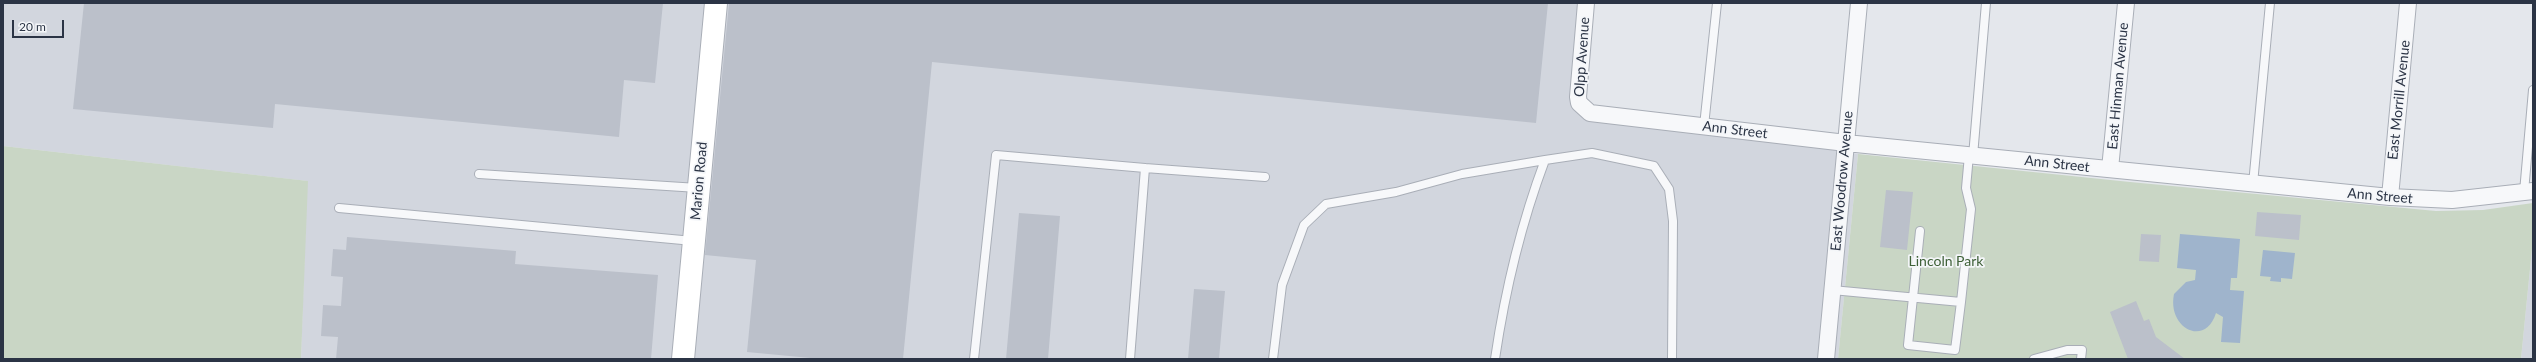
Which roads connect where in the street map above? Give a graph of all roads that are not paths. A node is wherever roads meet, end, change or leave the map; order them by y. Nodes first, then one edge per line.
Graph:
1 (716, 3) edge
2 (1586, 3) edge
3 (1717, 3) edge
4 (1859, 3) edge
5 (1986, 3) edge
6 (2126, 3) edge
7 (2270, 3) edge
8 (2408, 3) edge
9 (2533, 90) edge
10 (1583, 109) joint
11 (1704, 126) junction
12 (1846, 143) junction
13 (1971, 156) junction
14 (1545, 160) junction
15 (1145, 168) junction
16 (2110, 169) junction
17 (479, 174) dead end
18 (1265, 177) dead end
19 (2253, 184) junction
20 (699, 188) junction
21 (2528, 191) edge
22 (2390, 197) junction
23 (339, 208) dead end
24 (1920, 231) dead end
25 (694, 241) junction
26 (1832, 290) junction
27 (1913, 297) junction
28 (1961, 302) junction
29 (683, 359) edge
30 (974, 359) edge
31 (1130, 359) edge
32 (1273, 359) edge
33 (1495, 359) edge
34 (1672, 359) edge
35 (1826, 359) edge
36 (2034, 359) edge
37 (2081, 359) edge

1 - 20 street, Marion Road
2 - 10 street, Olpp Avenue
3 - 11 lane
4 - 12 street, East Woodrow Avenue
5 - 13 lane
6 - 16 street, East Hinman Avenue
7 - 19 lane
8 - 22 street, East Morrill Avenue
9 - 21 lane
10 - 11 street, Ann Street
11 - 12 street, Ann Street
12 - 13 street, Ann Street
12 - 26 street, East Woodrow Avenue
13 - 16 street, Ann Street
13 - 28 lane
14 - 32 lane
14 - 33 lane
14 - 34 lane
15 - 18 lane
15 - 30 lane
15 - 31 lane
16 - 19 street, Ann Street
17 - 20 lane
19 - 22 street, Ann Street
20 - 25 street, Marion Road
21 - 22 street, Ann Street
23 - 25 lane
24 - 27 lane
25 - 29 street, Marion Road
26 - 27 lane
26 - 35 street, East Woodrow Avenue
27 - 28 lane
27 - 28 lane
36 - 37 lane

